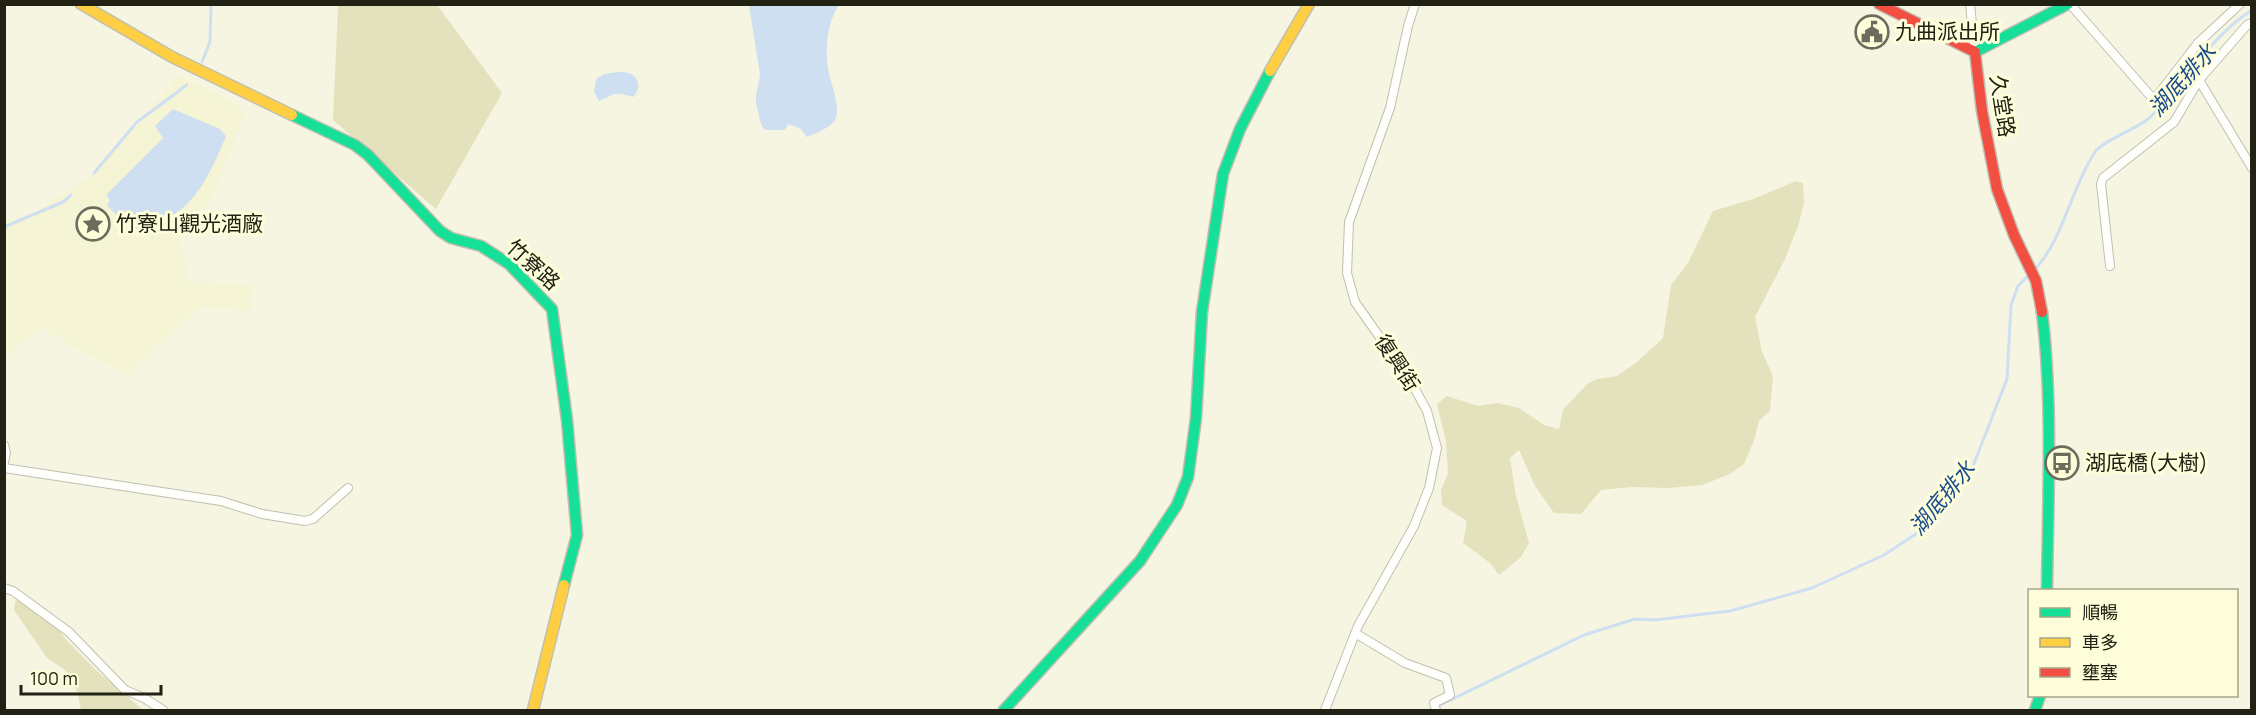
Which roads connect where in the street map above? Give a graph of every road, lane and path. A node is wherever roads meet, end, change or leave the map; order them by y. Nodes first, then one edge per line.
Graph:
1 (81, 4) edge
2 (1309, 4) edge
3 (1415, 4) edge
4 (1879, 4) edge
5 (1970, 4) edge
6 (2069, 4) edge
7 (2240, 4) edge
8 (2252, 23) edge
9 (1975, 52) junction
10 (2199, 80) junction
11 (2252, 168) edge
12 (2110, 266) dead end
13 (4, 445) edge
14 (4, 462) edge
15 (4, 468) edge
16 (348, 488) dead end
17 (4, 588) edge
18 (2048, 589) edge
19 (1355, 633) junction
20 (1435, 707) edge
21 (163, 711) edge
22 (532, 711) edge
23 (1004, 711) edge
24 (1325, 711) edge

1 - 22 street, 竹寮路
2 - 23 street
3 - 19 street, 復興街
4 - 9 street, 久堂路
5 - 9 street
6 - 7 street
6 - 9 street
8 - 10 street
9 - 18 street, 久堂路
10 - 11 street
10 - 12 street
13 - 14 street
15 - 16 street
17 - 21 street
19 - 20 street
19 - 24 street, 復興街

